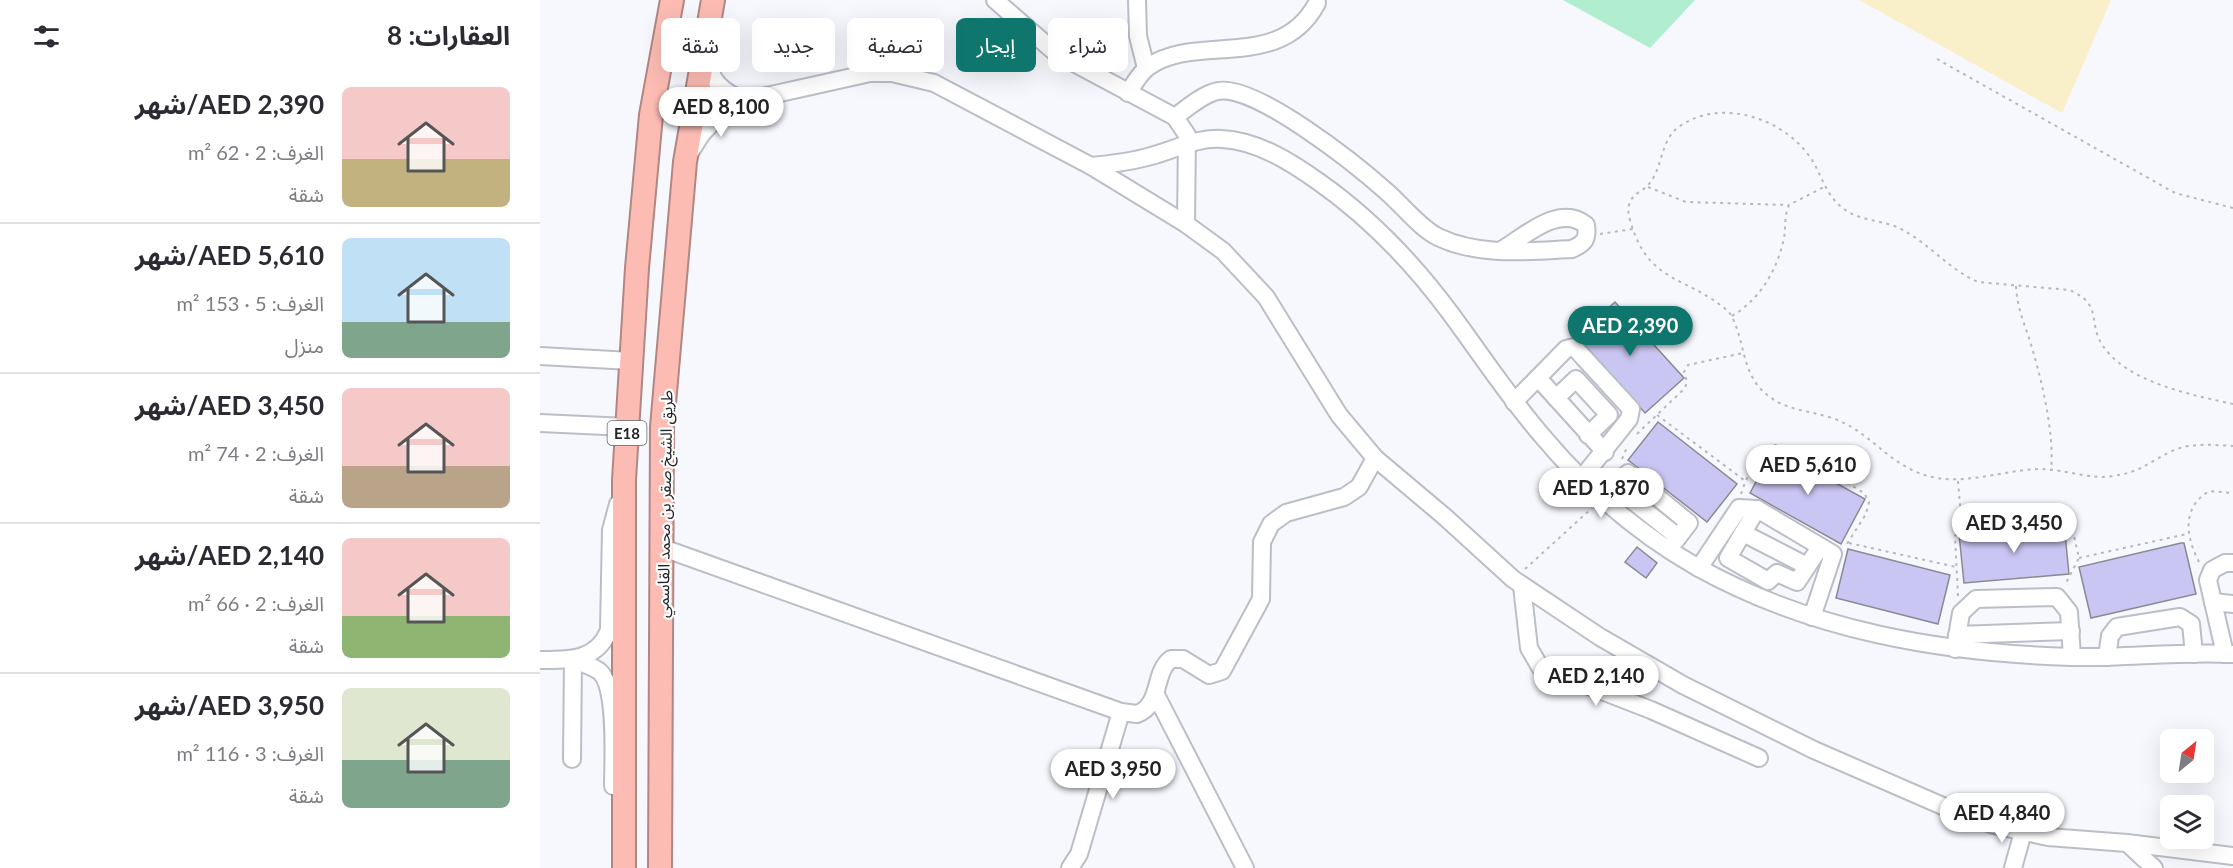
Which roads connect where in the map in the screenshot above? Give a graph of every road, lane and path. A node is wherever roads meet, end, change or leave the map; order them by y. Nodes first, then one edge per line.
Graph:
1 (672, 0) edge
2 (713, 0) edge
3 (995, 0) edge
4 (1137, 0) edge
5 (1317, 3) dead end
6 (710, 18) edge
7 (1937, 59) dead end
8 (1146, 68) junction
9 (701, 72) edge
10 (710, 72) edge
11 (1128, 93) junction
12 (744, 101) junction
13 (1175, 117) junction
14 (1186, 144) junction
15 (685, 162) junction
16 (1091, 166) junction
17 (1824, 187) junction
18 (1649, 188) junction
19 (1789, 206) junction
20 (2233, 208) edge
21 (1186, 224) junction
22 (1632, 229) junction
23 (1588, 236) junction
24 (1500, 251) junction
25 (2016, 286) junction
26 (1734, 316) junction
27 (1743, 353) junction
28 (540, 356) edge
29 (631, 361) junction
30 (1538, 378) junction
31 (1556, 398) junction
32 (1514, 402) junction
33 (2233, 404) edge
34 (1657, 415) junction
35 (540, 423) edge
36 (627, 427) junction
37 (1588, 435) junction
38 (1636, 435) dead end
39 (1629, 441) dead end
40 (2233, 446) edge
41 (1605, 452) junction
42 (1375, 458) junction
43 (2051, 468) junction
44 (1628, 473) junction
45 (1581, 479) junction
46 (624, 480) junction
47 (1745, 480) junction
48 (1958, 481) junction
49 (1609, 493) junction
50 (2233, 493) edge
51 (1739, 508) junction
52 (1757, 509) junction
53 (1962, 528) junction
54 (1743, 533) junction
55 (2187, 534) junction
56 (1674, 543) junction
57 (1849, 543) junction
58 (663, 548) junction
59 (1826, 550) junction
60 (2079, 558) junction
61 (2233, 563) edge
62 (1807, 566) junction
63 (1956, 567) junction
64 (1698, 568) junction
65 (2208, 580) junction
66 (1518, 583) junction
67 (2057, 597) junction
68 (2213, 602) junction
69 (2233, 604) edge
70 (1961, 613) junction
71 (1812, 617) junction
72 (2071, 631) junction
73 (1956, 642) junction
74 (2194, 654) junction
75 (2229, 654) edge
76 (2072, 657) junction
77 (2107, 657) junction
78 (540, 660) edge
79 (573, 660) junction
80 (1155, 695) junction
81 (1121, 712) junction
82 (1759, 758) dead end
83 (572, 759) dead end
84 (2023, 832) junction
85 (2127, 843) junction
86 (2233, 856) edge
87 (618, 868) edge
88 (624, 868) edge
89 (660, 868) edge
90 (1070, 868) edge
91 (1245, 868) edge
92 (2013, 868) edge
93 (2154, 868) edge

1 - 29 highway, E18
2 - 6 highway, طريق الشيخ صقر بن محمد القاسمي / E18
3 - 11 street
4 - 8 street
5 - 8 street
7 - 20 path
8 - 11 street
9 - 15 highway, طريق الشيخ صقر بن محمد القاسمي / E18
10 - 12 street
11 - 13 street
12 - 15 street
12 - 16 street
13 - 14 street
13 - 24 street
14 - 16 street
14 - 21 street
14 - 32 street
15 - 58 highway, طريق الشيخ صقر بن محمد القاسمي / E18
16 - 21 street
17 - 18 path
17 - 19 path
17 - 25 path
18 - 19 path
18 - 22 path
19 - 26 path
21 - 42 street
22 - 23 path
22 - 26 path
23 - 24 street
23 - 24 street
25 - 33 path
25 - 43 path
26 - 27 path
27 - 34 path
27 - 48 path
28 - 29 street
29 - 36 highway, E18
30 - 31 street
30 - 32 street
30 - 41 street
31 - 37 street
31 - 37 street
32 - 45 street
34 - 38 path
34 - 47 path
35 - 36 street
36 - 46 highway, E18
37 - 41 street
39 - 44 path
40 - 43 path
41 - 45 street
42 - 66 street
42 - 80 street
43 - 48 path
44 - 49 street
44 - 56 street
45 - 49 street
46 - 79 street
46 - 88 highway, E18
47 - 51 path
47 - 57 path
48 - 53 path
49 - 56 street
49 - 66 path
50 - 55 path
51 - 52 street
51 - 64 street
52 - 54 street
52 - 59 street
53 - 60 path
53 - 63 path
54 - 62 street
54 - 62 street
55 - 60 path
55 - 65 path
56 - 64 street
57 - 59 path
57 - 63 path
58 - 81 street
58 - 89 highway, طريق الشيخ صقر بن محمد القاسمي / E18
59 - 62 street
59 - 71 street
60 - 67 path
61 - 65 street
63 - 70 path
64 - 71 street
65 - 68 street
66 - 82 street
66 - 84 street
67 - 70 street
67 - 72 street
68 - 69 street
68 - 75 street
70 - 73 street
71 - 73 street
72 - 73 street
72 - 76 street
73 - 76 street
74 - 75 street
74 - 77 street
74 - 77 street
76 - 77 street
78 - 79 street
79 - 83 street
79 - 87 street
80 - 81 street
80 - 91 street
81 - 90 street
84 - 85 street
84 - 92 street
85 - 86 street
85 - 93 street

